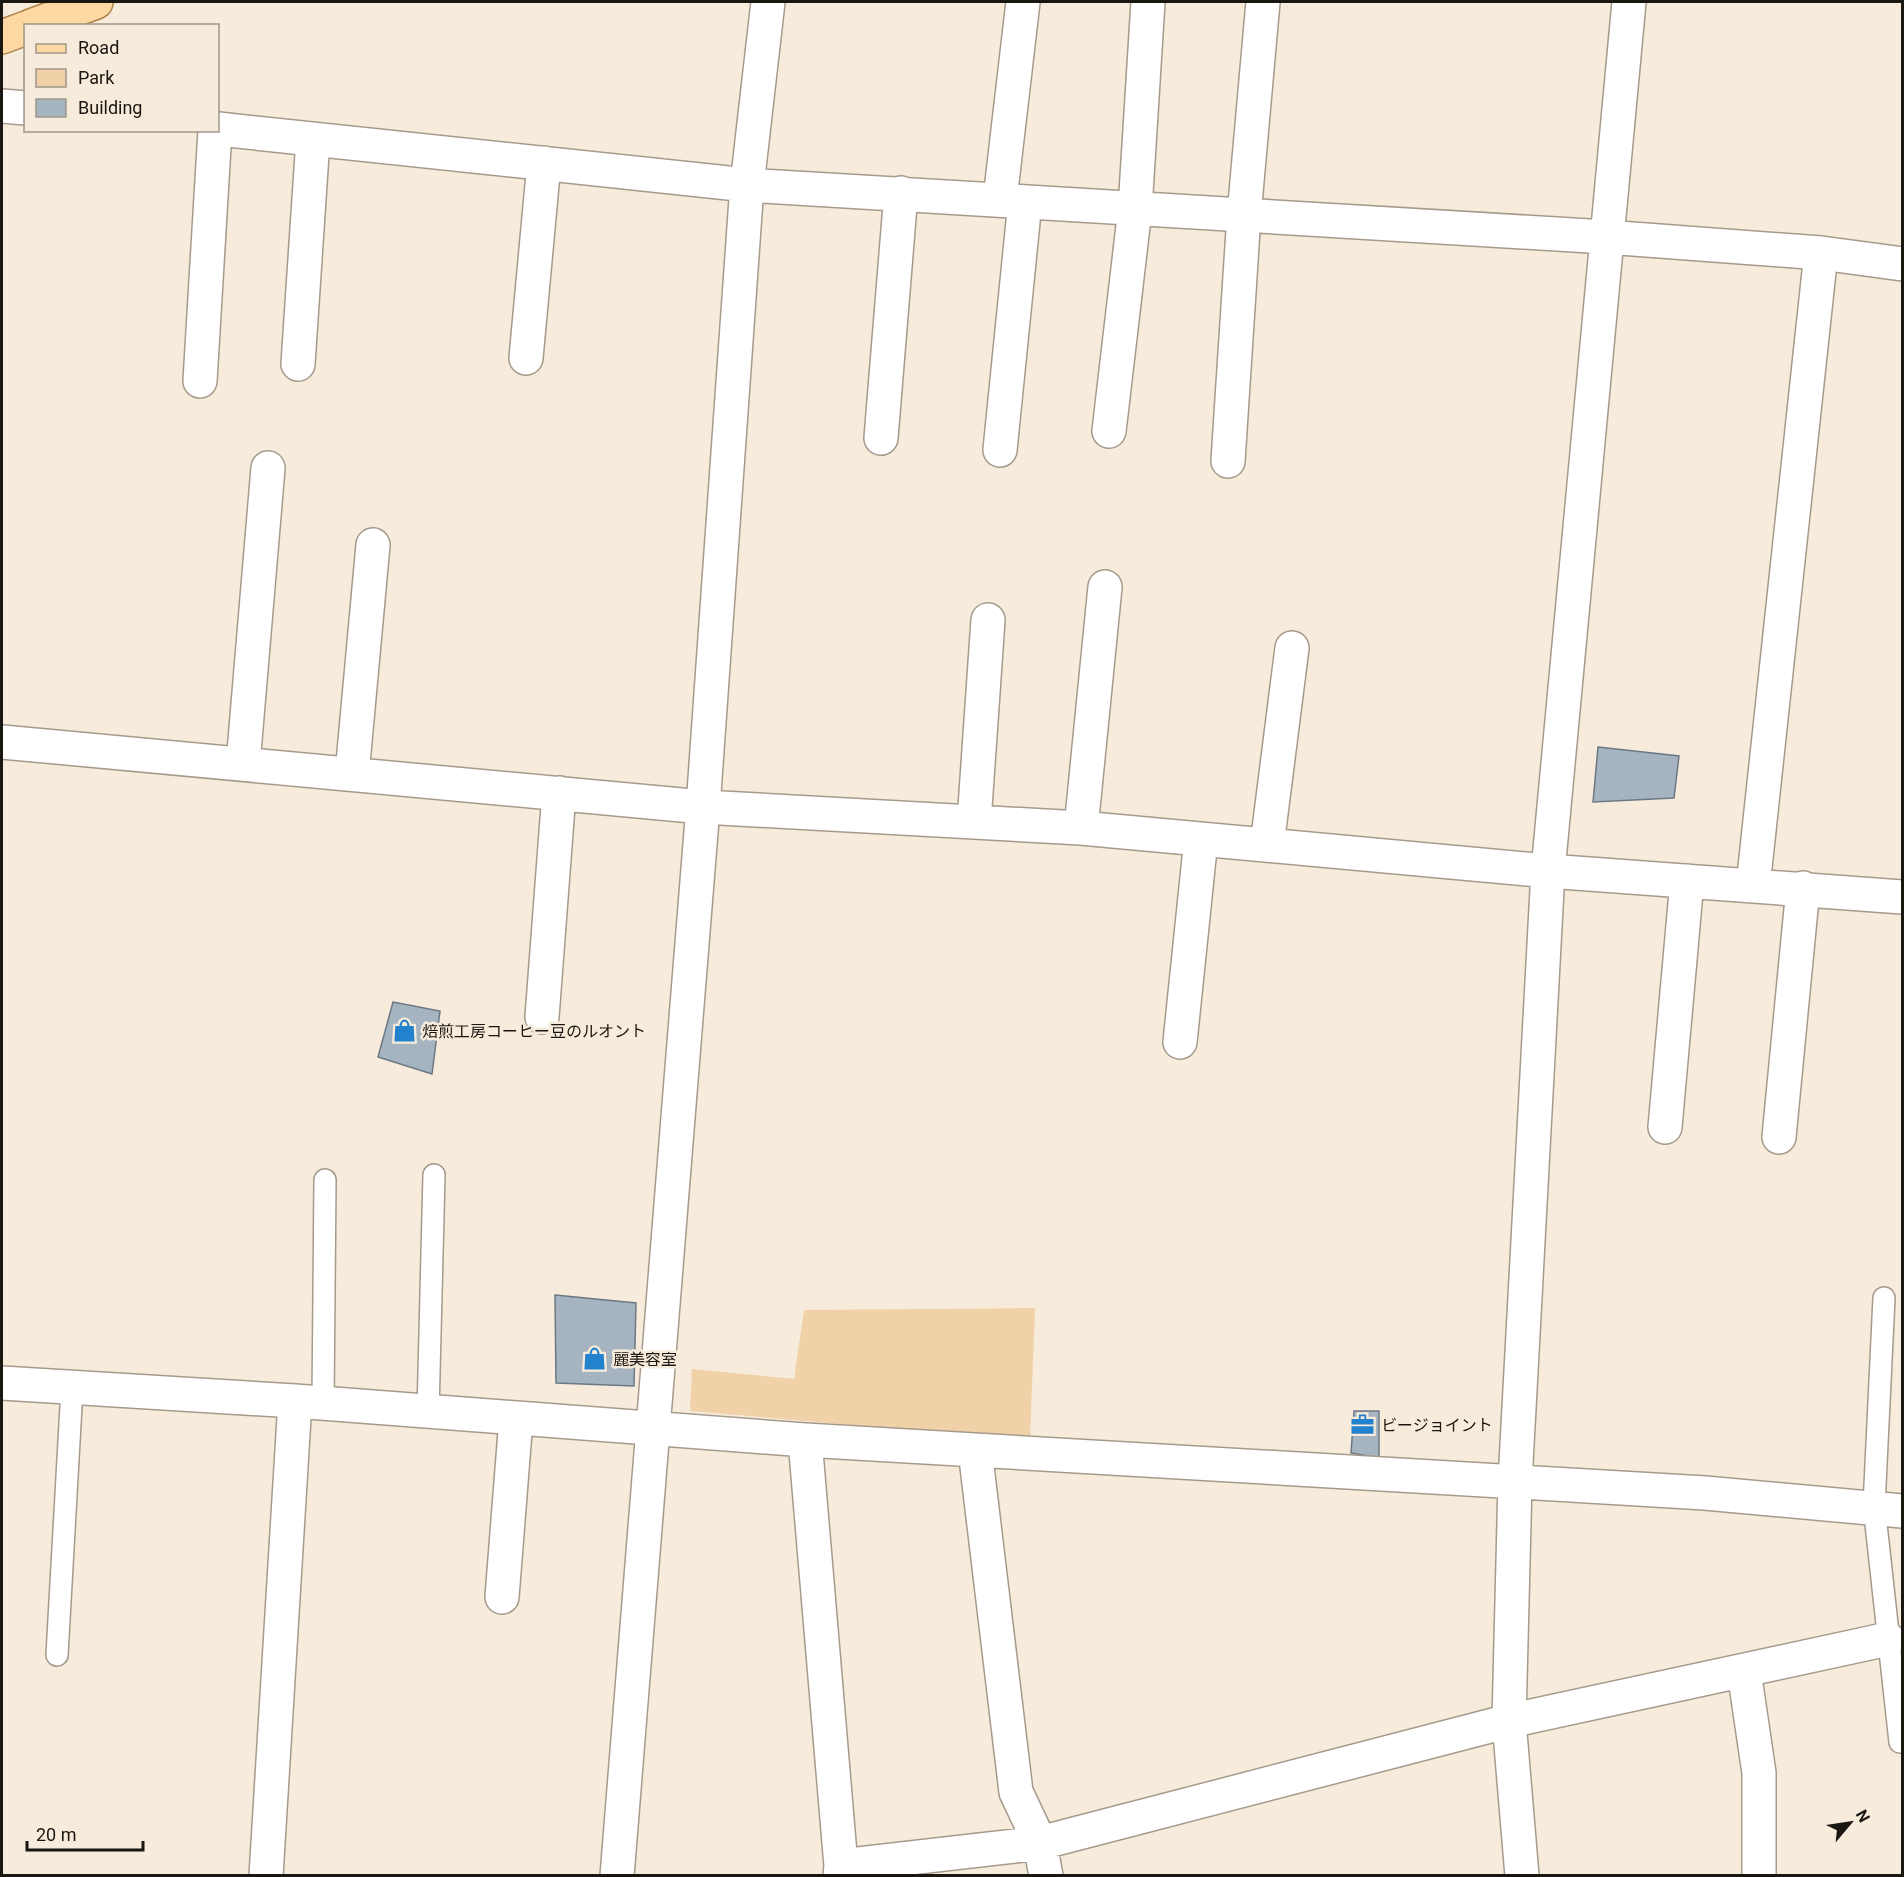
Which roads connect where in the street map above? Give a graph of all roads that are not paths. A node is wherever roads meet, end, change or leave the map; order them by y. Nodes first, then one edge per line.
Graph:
1 (96, 2) edge
2 (768, 2) edge
3 (1023, 2) edge
4 (1148, 2) edge
5 (1263, 2) edge
6 (1629, 2) edge
7 (36, 24) edge
8 (24, 29) edge
9 (2, 36) edge
10 (2, 106) edge
11 (24, 108) edge
12 (219, 130) edge
13 (216, 132) edge
14 (313, 139) junction
15 (544, 164) junction
16 (747, 185) junction
17 (901, 193) junction
18 (1013, 200) junction
19 (1135, 209) junction
20 (1244, 215) junction
21 (1606, 237) junction
22 (1821, 253) junction
23 (1902, 264) edge
24 (526, 358) dead end
25 (298, 364) dead end
26 (200, 381) dead end
27 (1109, 431) dead end
28 (881, 438) dead end
29 (1000, 450) dead end
30 (1228, 461) dead end
31 (268, 468) dead end
32 (373, 545) dead end
33 (1105, 587) dead end
34 (988, 620) dead end
35 (1292, 648) dead end
36 (2, 742) edge
37 (243, 764) junction
38 (352, 774) junction
39 (559, 793) junction
40 (703, 807) junction
41 (974, 822) junction
42 (1081, 828) junction
43 (1201, 839) junction
44 (1267, 845) junction
45 (1548, 871) junction
46 (1687, 881) junction
47 (1754, 886) junction
48 (1803, 888) junction
49 (1902, 897) edge
50 (543, 1017) dead end
51 (1180, 1042) dead end
52 (1665, 1128) dead end
53 (1779, 1137) dead end
54 (434, 1174) dead end
55 (325, 1180) dead end
56 (1884, 1298) dead end
57 (2, 1383) edge
58 (72, 1388) junction
59 (309, 1402) junction
60 (428, 1412) junction
61 (516, 1419) junction
62 (653, 1430) junction
63 (805, 1440) junction
64 (975, 1450) junction
65 (1515, 1482) junction
66 (1888, 1508) edge
67 (502, 1597) dead end
68 (1888, 1639) junction
69 (57, 1655) dead end
70 (1744, 1671) junction
71 (1509, 1721) junction
72 (1900, 1742) dead end
73 (1040, 1843) junction
74 (841, 1871) edge
75 (266, 1875) edge
76 (617, 1875) edge
77 (1046, 1875) edge
78 (1522, 1875) edge
79 (1759, 1875) edge

1 - 7 main road
2 - 16 street
3 - 18 street
4 - 19 street
5 - 20 street
6 - 21 street
8 - 9 main road
10 - 11 street
12 - 14 street
13 - 26 street
14 - 15 street
14 - 25 street
15 - 16 street
15 - 24 street
16 - 17 street
16 - 40 street
17 - 18 street
17 - 28 street
18 - 19 street
18 - 29 street
19 - 20 street
19 - 27 street
20 - 21 street
20 - 30 street
21 - 22 street
21 - 45 street
22 - 23 street
22 - 47 street
31 - 37 street
32 - 38 street
33 - 42 street
34 - 41 street
35 - 44 street
36 - 37 street
37 - 38 street
38 - 39 street
39 - 40 street
39 - 50 street
40 - 41 street
40 - 62 street
41 - 42 street
42 - 43 street
43 - 44 street
43 - 51 street
44 - 45 street
45 - 46 street
45 - 65 street
46 - 47 street
46 - 52 street
47 - 48 street
48 - 49 street
48 - 53 street
54 - 60 lane
55 - 59 lane
56 - 66 lane
57 - 58 street
58 - 59 street
58 - 69 lane
59 - 60 street
59 - 75 street
60 - 61 street
61 - 62 street
61 - 67 street
62 - 63 street
62 - 76 street
63 - 64 street
63 - 74 street
64 - 65 street
64 - 73 street
65 - 66 street
65 - 71 street
66 - 68 lane
68 - 70 street
68 - 72 lane
70 - 71 street
70 - 79 street
71 - 73 street
71 - 78 street
73 - 74 street
73 - 77 street

